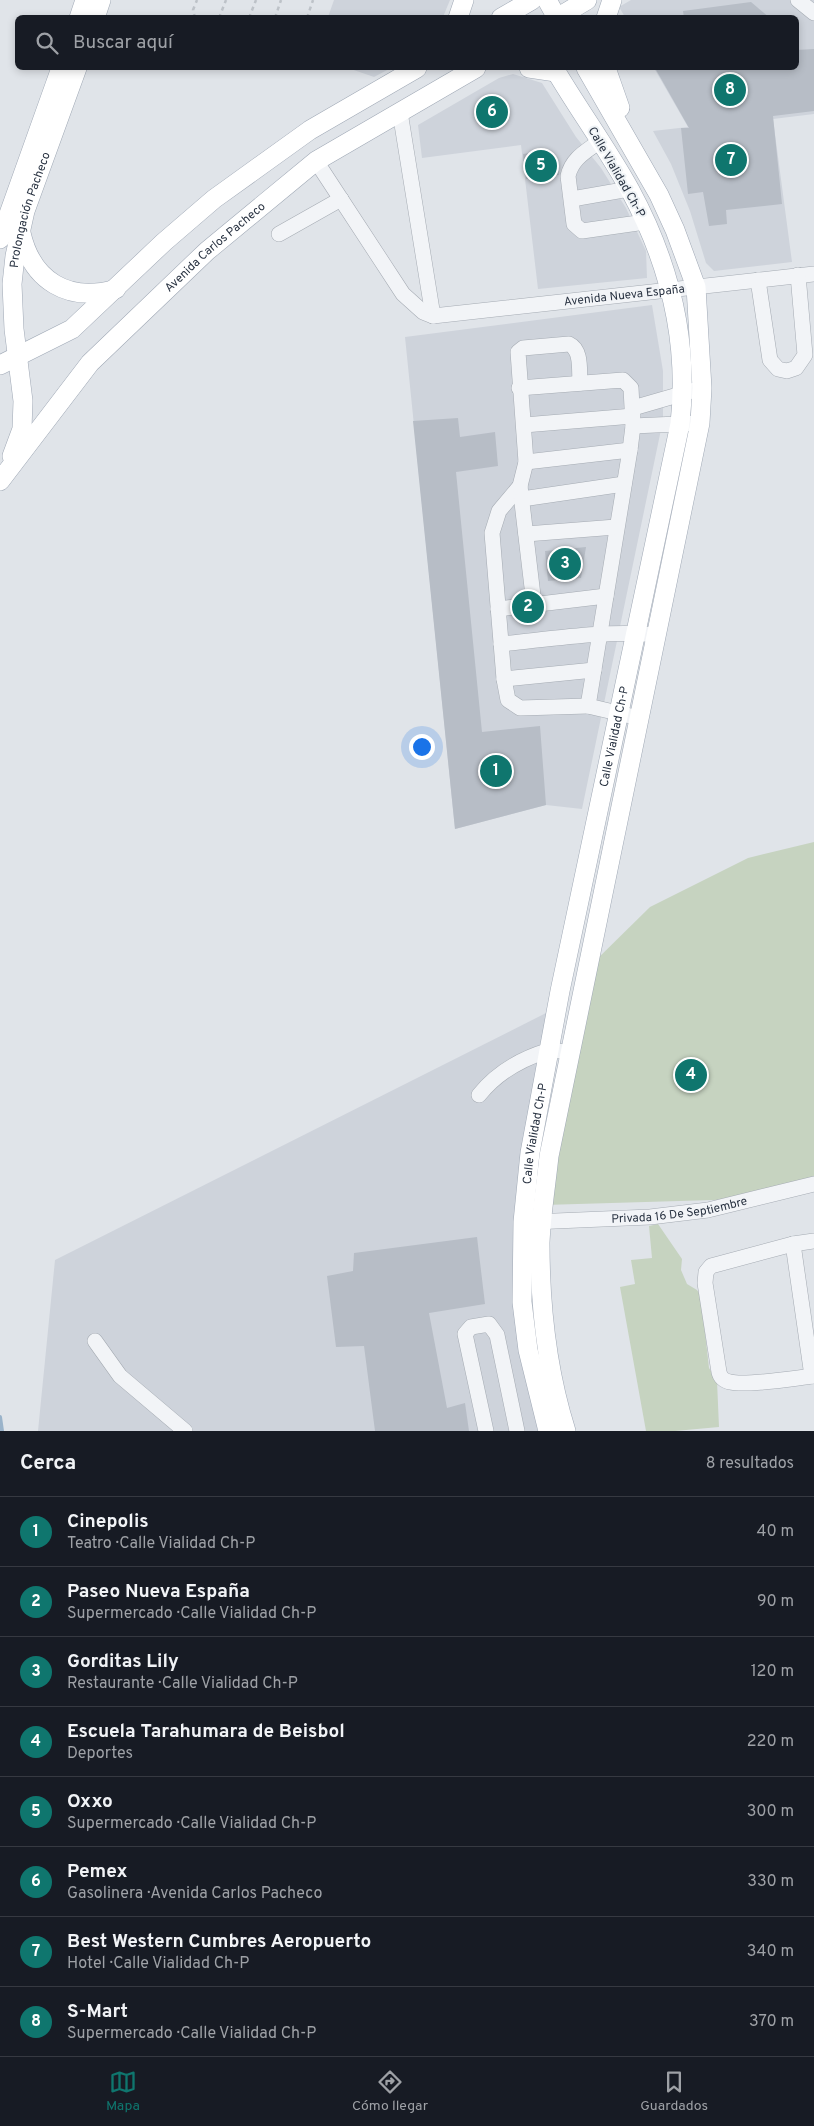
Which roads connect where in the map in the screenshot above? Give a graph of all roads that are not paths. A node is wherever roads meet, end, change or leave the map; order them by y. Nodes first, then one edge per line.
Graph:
1 (85, 0) edge
2 (102, 0) edge
3 (464, 0) edge
4 (546, 0) edge
5 (587, 0) edge
6 (612, 0) edge
7 (798, 0) edge
8 (523, 6) edge
9 (814, 13) edge
10 (80, 15) edge
11 (96, 15) edge
12 (459, 15) edge
13 (506, 15) edge
14 (556, 15) edge
15 (561, 15) edge
16 (607, 15) edge
17 (60, 70) edge
18 (76, 70) edge
19 (414, 70) edge
20 (475, 70) edge
21 (555, 70) edge
22 (587, 70) edge
23 (607, 70) edge
24 (400, 112) junction
25 (600, 141) junction
26 (639, 158) junction
27 (316, 161) junction
28 (629, 189) junction
29 (341, 199) junction
30 (572, 199) junction
31 (645, 222) junction
32 (21, 231) junction
33 (279, 234) dead end
34 (0, 238) edge
35 (814, 274) edge
36 (798, 276) junction
37 (758, 280) junction
38 (696, 287) junction
39 (117, 288) junction
40 (670, 290) junction
41 (433, 316) junction
42 (8, 361) edge
43 (580, 383) junction
44 (520, 388) junction
45 (702, 388) junction
46 (684, 394) junction
47 (633, 417) junction
48 (700, 423) junction
49 (680, 424) junction
50 (524, 425) junction
51 (630, 450) junction
52 (526, 462) junction
53 (3, 476) edge
54 (624, 484) junction
55 (521, 493) junction
56 (616, 527) junction
57 (526, 534) junction
58 (606, 596) junction
59 (534, 604) junction
60 (498, 608) junction
61 (637, 633) junction
62 (599, 635) junction
63 (656, 635) junction
64 (501, 644) junction
65 (594, 670) junction
66 (504, 679) junction
67 (588, 706) junction
68 (619, 713) junction
69 (639, 718) junction
70 (549, 1050) junction
71 (571, 1053) junction
72 (479, 1095) dead end
73 (814, 1184) edge
74 (532, 1222) junction
75 (814, 1240) edge
76 (793, 1244) junction
77 (95, 1341) dead end
78 (813, 1376) edge
79 (185, 1431) edge
80 (486, 1431) edge
81 (517, 1431) edge
82 (548, 1431) edge
83 (566, 1431) edge

1 - 10 main road
2 - 11 main road
3 - 12 main road
4 - 14 main road
5 - 15 main road
6 - 16 main road
7 - 9 street
8 - 13 main road
17 - 34 main road, Prolongación Pacheco
18 - 32 main road, Prolongación Pacheco
19 - 39 main road
20 - 24 main road, Avenida Carlos Pacheco
21 - 25 main road, Calle Vialidad Ch-P
22 - 26 main road, Calle Vialidad Ch-P
23 - 26 main road
24 - 27 main road, Avenida Carlos Pacheco
24 - 41 street
25 - 28 main road, Calle Vialidad Ch-P
25 - 30 street
26 - 38 main road, Calle Vialidad Ch-P
27 - 29 street
27 - 53 main road, Avenida Carlos Pacheco
28 - 30 street
28 - 31 main road, Calle Vialidad Ch-P
29 - 33 street
29 - 41 street
30 - 31 street
31 - 40 main road, Calle Vialidad Ch-P
32 - 39 main road
32 - 42 main road, Prolongación Pacheco
35 - 36 street, Avenida Nueva España
36 - 37 street, Avenida Nueva España
36 - 37 street
37 - 38 street, Avenida Nueva España
38 - 40 street, Avenida Nueva España
38 - 45 main road, Calle Vialidad Ch-P
39 - 42 main road
40 - 41 street, Avenida Nueva España
40 - 46 main road, Calle Vialidad Ch-P
42 - 53 main road, Prolongación Pacheco
43 - 44 street
43 - 44 street
43 - 47 street
44 - 50 street
45 - 46 street
45 - 48 main road, Calle Vialidad Ch-P
46 - 47 street
46 - 49 main road, Calle Vialidad Ch-P
47 - 49 street
47 - 50 street
47 - 51 street
48 - 49 street
48 - 63 main road, Calle Vialidad Ch-P
49 - 61 main road, Calle Vialidad Ch-P
50 - 52 street
51 - 52 street
51 - 54 street
52 - 55 street
54 - 55 street
54 - 56 street
55 - 57 street
55 - 60 street
56 - 57 street
56 - 58 street
57 - 59 street
58 - 59 street
58 - 62 street
59 - 60 street
60 - 64 street
61 - 62 street
61 - 63 street
61 - 68 main road, Calle Vialidad Ch-P
62 - 64 street
62 - 65 street
63 - 69 main road, Calle Vialidad Ch-P
64 - 66 street
65 - 66 street
65 - 67 street
66 - 67 street
67 - 68 street
68 - 69 street
68 - 70 main road, Calle Vialidad Ch-P
69 - 71 main road, Calle Vialidad Ch-P
70 - 71 street
70 - 72 street
70 - 74 main road, Calle Vialidad Ch-P
71 - 74 main road, Calle Vialidad Ch-P
73 - 74 street, Privada 16 De Septiembre
74 - 82 main road, Calle Vialidad Ch-P
74 - 83 main road, Calle Vialidad Ch-P
75 - 76 street
76 - 78 street
76 - 78 street
77 - 79 street
80 - 81 street

